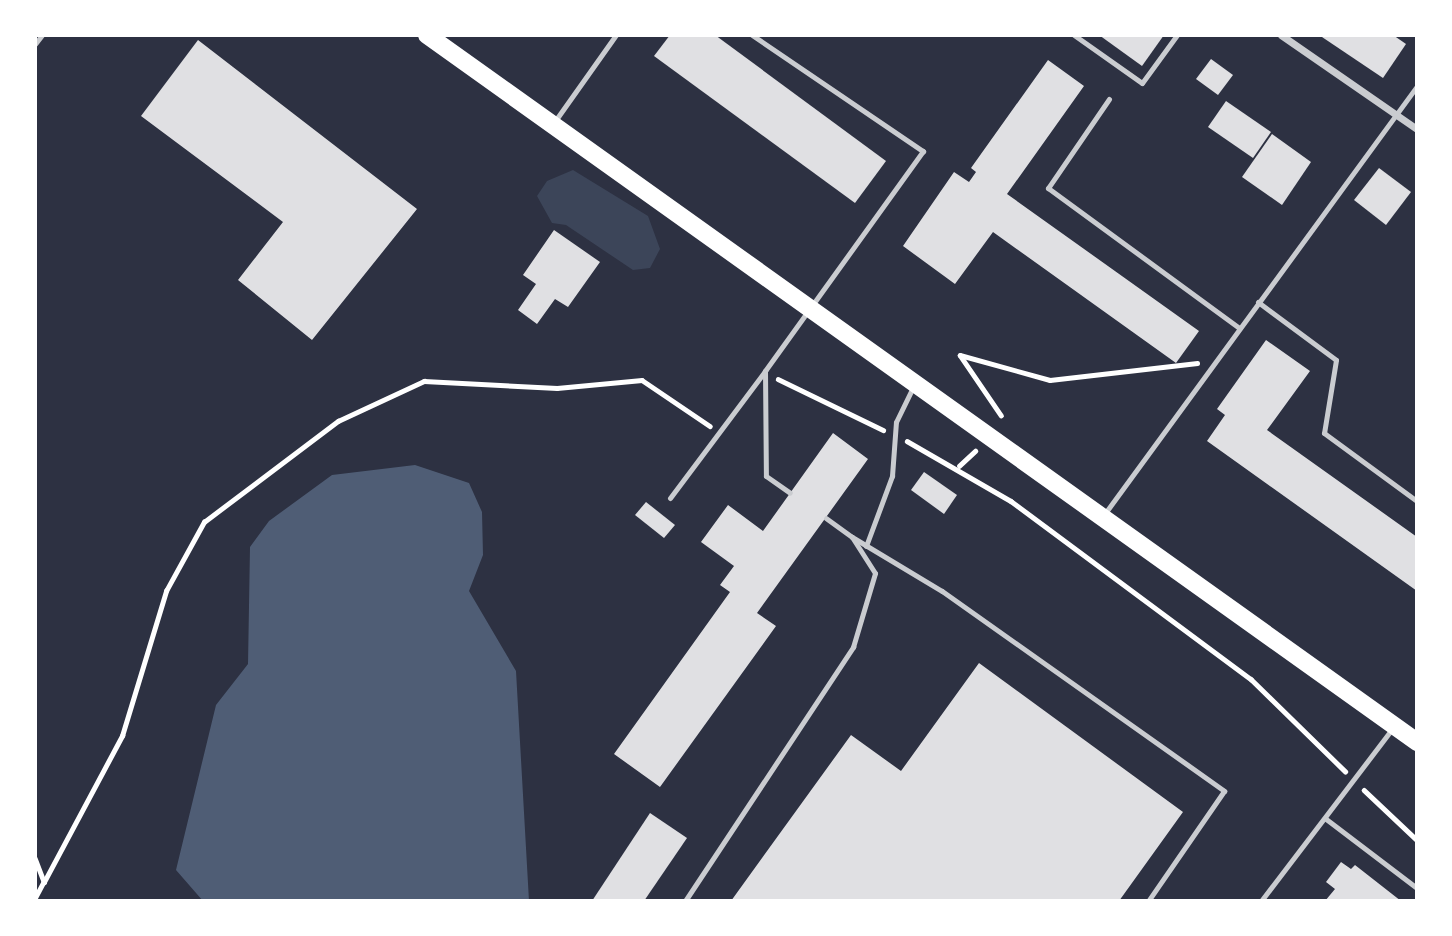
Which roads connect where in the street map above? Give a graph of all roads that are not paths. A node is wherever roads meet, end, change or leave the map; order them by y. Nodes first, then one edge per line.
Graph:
1 (42, 35) edge
2 (427, 35) edge
3 (616, 35) edge
4 (752, 35) edge
5 (1074, 35) edge
6 (1177, 35) edge
7 (1280, 35) edge
8 (35, 44) edge
9 (1417, 86) edge
10 (1109, 100) dead end
11 (1395, 114) junction
12 (551, 126) junction
13 (1417, 129) edge
14 (1258, 302) junction
15 (810, 310) junction
16 (1239, 328) junction
17 (765, 371) junction
18 (914, 384) junction
19 (790, 493) dead end
20 (670, 499) dead end
21 (1417, 501) edge
22 (1102, 517) junction
23 (826, 518) dead end
24 (852, 537) junction
25 (866, 546) junction
26 (1395, 726) junction
27 (1417, 742) edge
28 (1326, 819) junction
29 (1417, 888) edge
30 (685, 901) edge
31 (1148, 901) edge
32 (1261, 901) edge

1 - 8 lane
2 - 12 main road
3 - 12 lane
4 - 15 lane
5 - 6 lane
7 - 11 street
9 - 11 lane
10 - 16 lane
11 - 13 street
11 - 14 lane
12 - 15 main road
14 - 16 lane
14 - 21 lane
15 - 17 lane
15 - 18 main road
16 - 22 lane
17 - 19 lane
17 - 20 lane
18 - 22 main road
18 - 25 lane
22 - 26 main road
23 - 24 lane
24 - 25 lane
24 - 30 lane
25 - 31 lane
26 - 27 main road
26 - 28 lane
28 - 29 lane
28 - 32 lane

